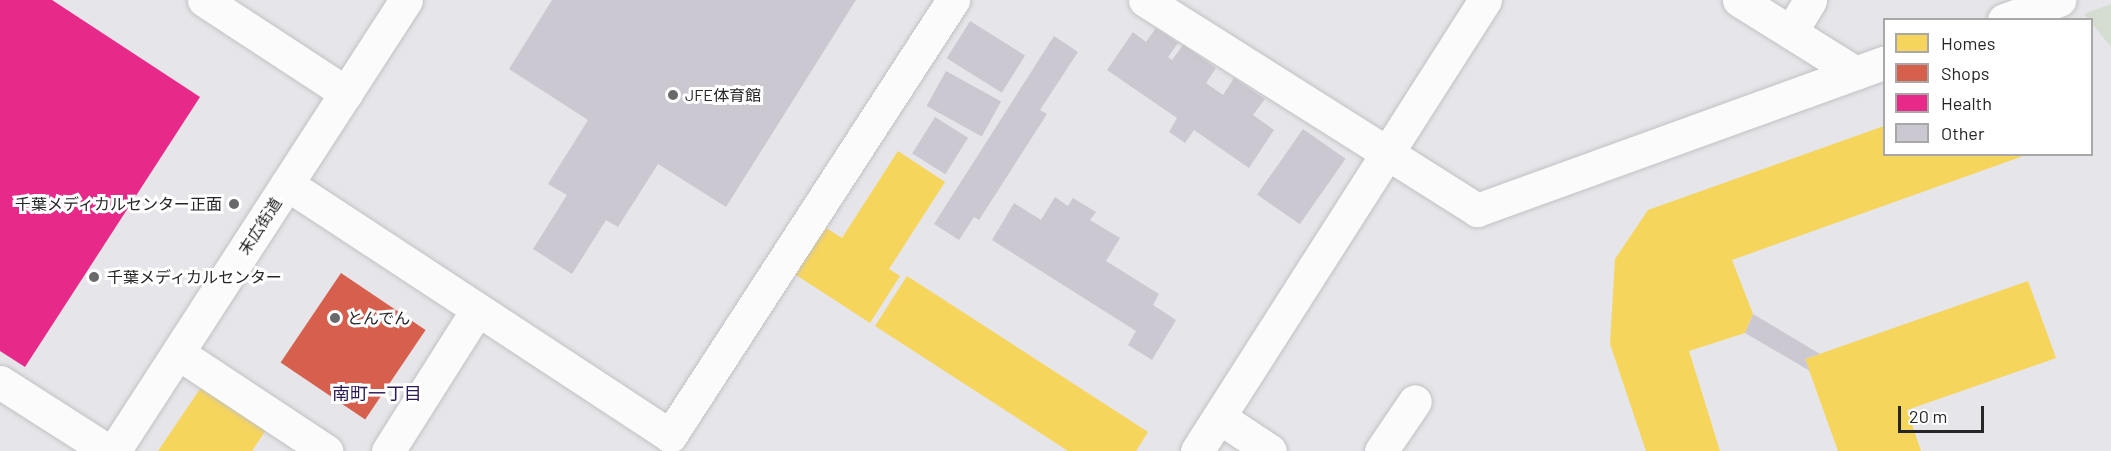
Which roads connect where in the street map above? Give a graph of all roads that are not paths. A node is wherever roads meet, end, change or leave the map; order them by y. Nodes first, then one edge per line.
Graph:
1 (204, 0) edge
2 (406, 0) edge
3 (954, 0) edge
4 (1145, 0) edge
5 (1485, 0) edge
6 (1740, 0) edge
7 (1810, 0) edge
8 (2059, 0) edge
9 (2010, 18) edge
10 (1791, 32) junction
11 (1870, 68) edge
12 (346, 93) junction
13 (1387, 153) junction
14 (287, 184) junction
15 (476, 312) junction
16 (178, 353) junction
17 (0, 382) edge
18 (1415, 401) dead end
19 (1219, 417) junction
20 (108, 451) edge
21 (114, 451) edge
22 (326, 451) edge
23 (388, 451) edge
24 (1197, 451) edge
25 (1270, 451) edge
26 (1381, 451) edge

1 - 12 street
2 - 12 street, 末広街道
3 - 15 street
4 - 13 street
5 - 13 street
6 - 10 street
7 - 10 street
8 - 9 street
10 - 11 street
11 - 13 street
12 - 14 street, 末広街道
13 - 19 street
14 - 15 street
14 - 16 street, 末広街道
15 - 23 street
16 - 21 street, 末広街道
16 - 22 street
17 - 20 street
18 - 26 street
19 - 24 street
19 - 25 street

